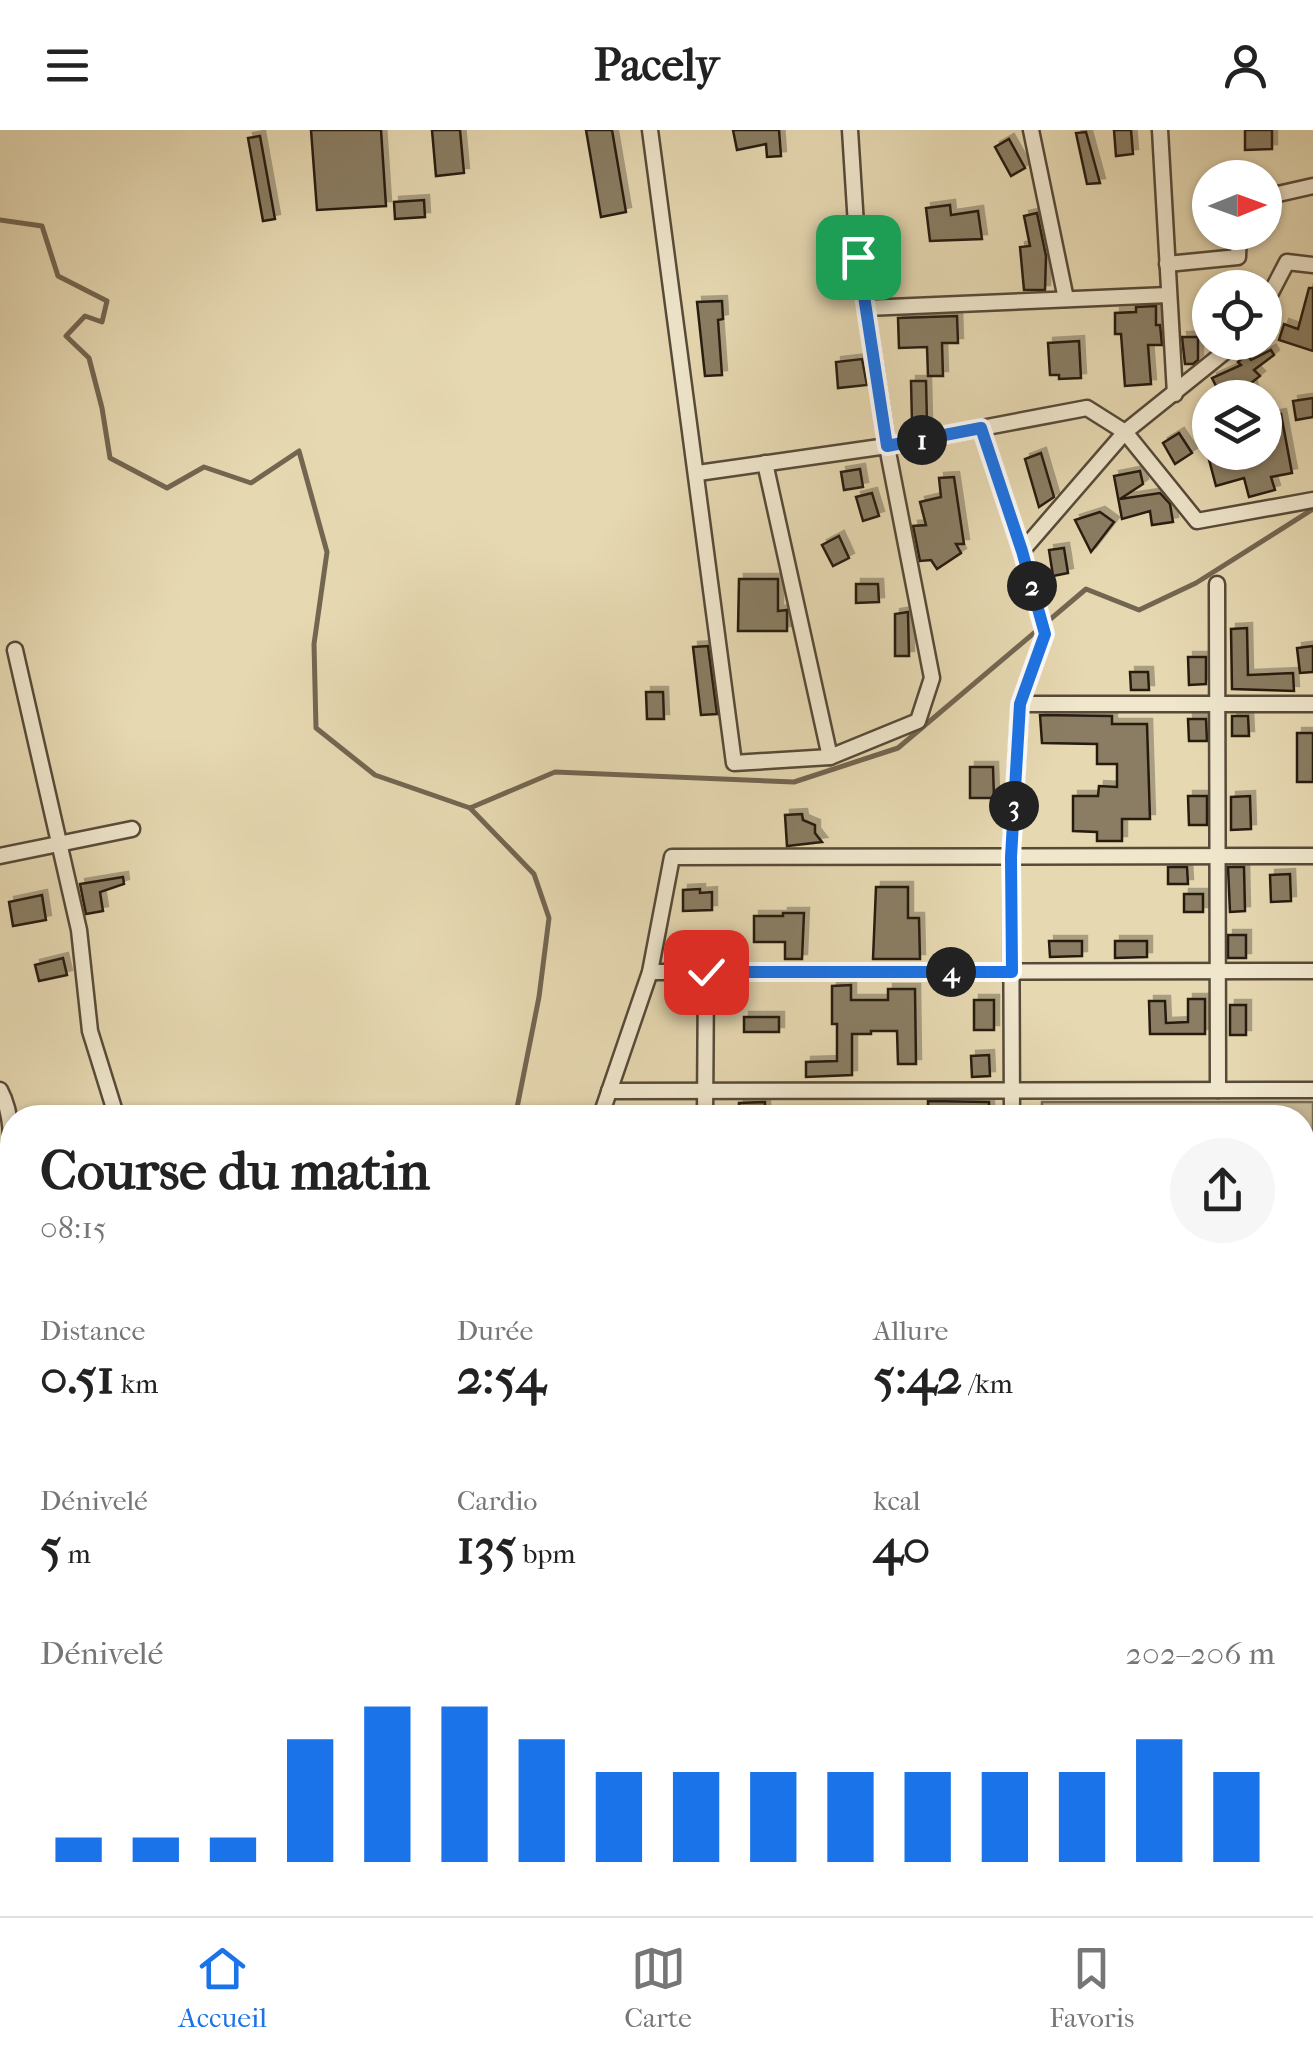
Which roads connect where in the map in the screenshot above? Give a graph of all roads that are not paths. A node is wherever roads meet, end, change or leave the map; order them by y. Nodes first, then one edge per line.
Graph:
1 (650, 130) edge
2 (850, 130) edge
3 (1031, 130) edge
4 (1160, 130) edge
5 (1313, 186) edge
6 (1282, 193) edge
7 (1238, 250) edge
8 (1167, 264) junction
9 (1313, 265) edge
10 (1282, 272) edge
11 (1168, 295) junction
12 (1066, 300) junction
13 (866, 308) junction
14 (1216, 360) edge
15 (1175, 394) junction
16 (981, 428) junction
17 (1125, 432) junction
18 (887, 446) junction
19 (766, 464) junction
20 (698, 473) junction
21 (1313, 500) edge
22 (1022, 551) junction
23 (1217, 584) dead end
24 (15, 650) dead end
25 (1020, 704) junction
26 (1217, 704) junction
27 (1313, 704) edge
28 (830, 756) junction
29 (132, 829) dead end
30 (61, 844) junction
31 (0, 856) edge
32 (1217, 856) junction
33 (1313, 856) edge
34 (1011, 857) junction
35 (1218, 971) junction
36 (1313, 971) edge
37 (650, 972) junction
38 (706, 972) junction
39 (1012, 972) junction
40 (609, 1090) junction
41 (705, 1090) junction
42 (1012, 1090) junction
43 (1218, 1090) junction
44 (1313, 1090) edge
45 (113, 1105) edge
46 (604, 1105) edge
47 (705, 1105) edge
48 (1012, 1105) edge

1 - 20 street
2 - 13 street
3 - 12 street
4 - 8 street
5 - 6 street
7 - 8 street
8 - 11 street
9 - 10 street
11 - 12 street
11 - 15 street
12 - 13 street
13 - 18 street
14 - 15 street
15 - 17 street
16 - 17 street
16 - 18 street
16 - 22 street
17 - 21 street
17 - 22 street
18 - 19 street
18 - 28 street
19 - 20 street
19 - 28 street
20 - 28 street
22 - 25 street
23 - 26 street
24 - 30 street
25 - 26 street
25 - 34 street
26 - 27 street
26 - 32 street
29 - 30 street
30 - 31 street
30 - 45 street
32 - 33 street
32 - 34 street
32 - 35 street
34 - 37 street
34 - 39 street
35 - 36 street
35 - 39 street
35 - 43 street
37 - 38 street
37 - 40 street
38 - 39 street
38 - 41 street
39 - 42 street
40 - 41 street
40 - 46 street
41 - 42 street
41 - 47 street
42 - 43 street
42 - 48 street
43 - 44 street

